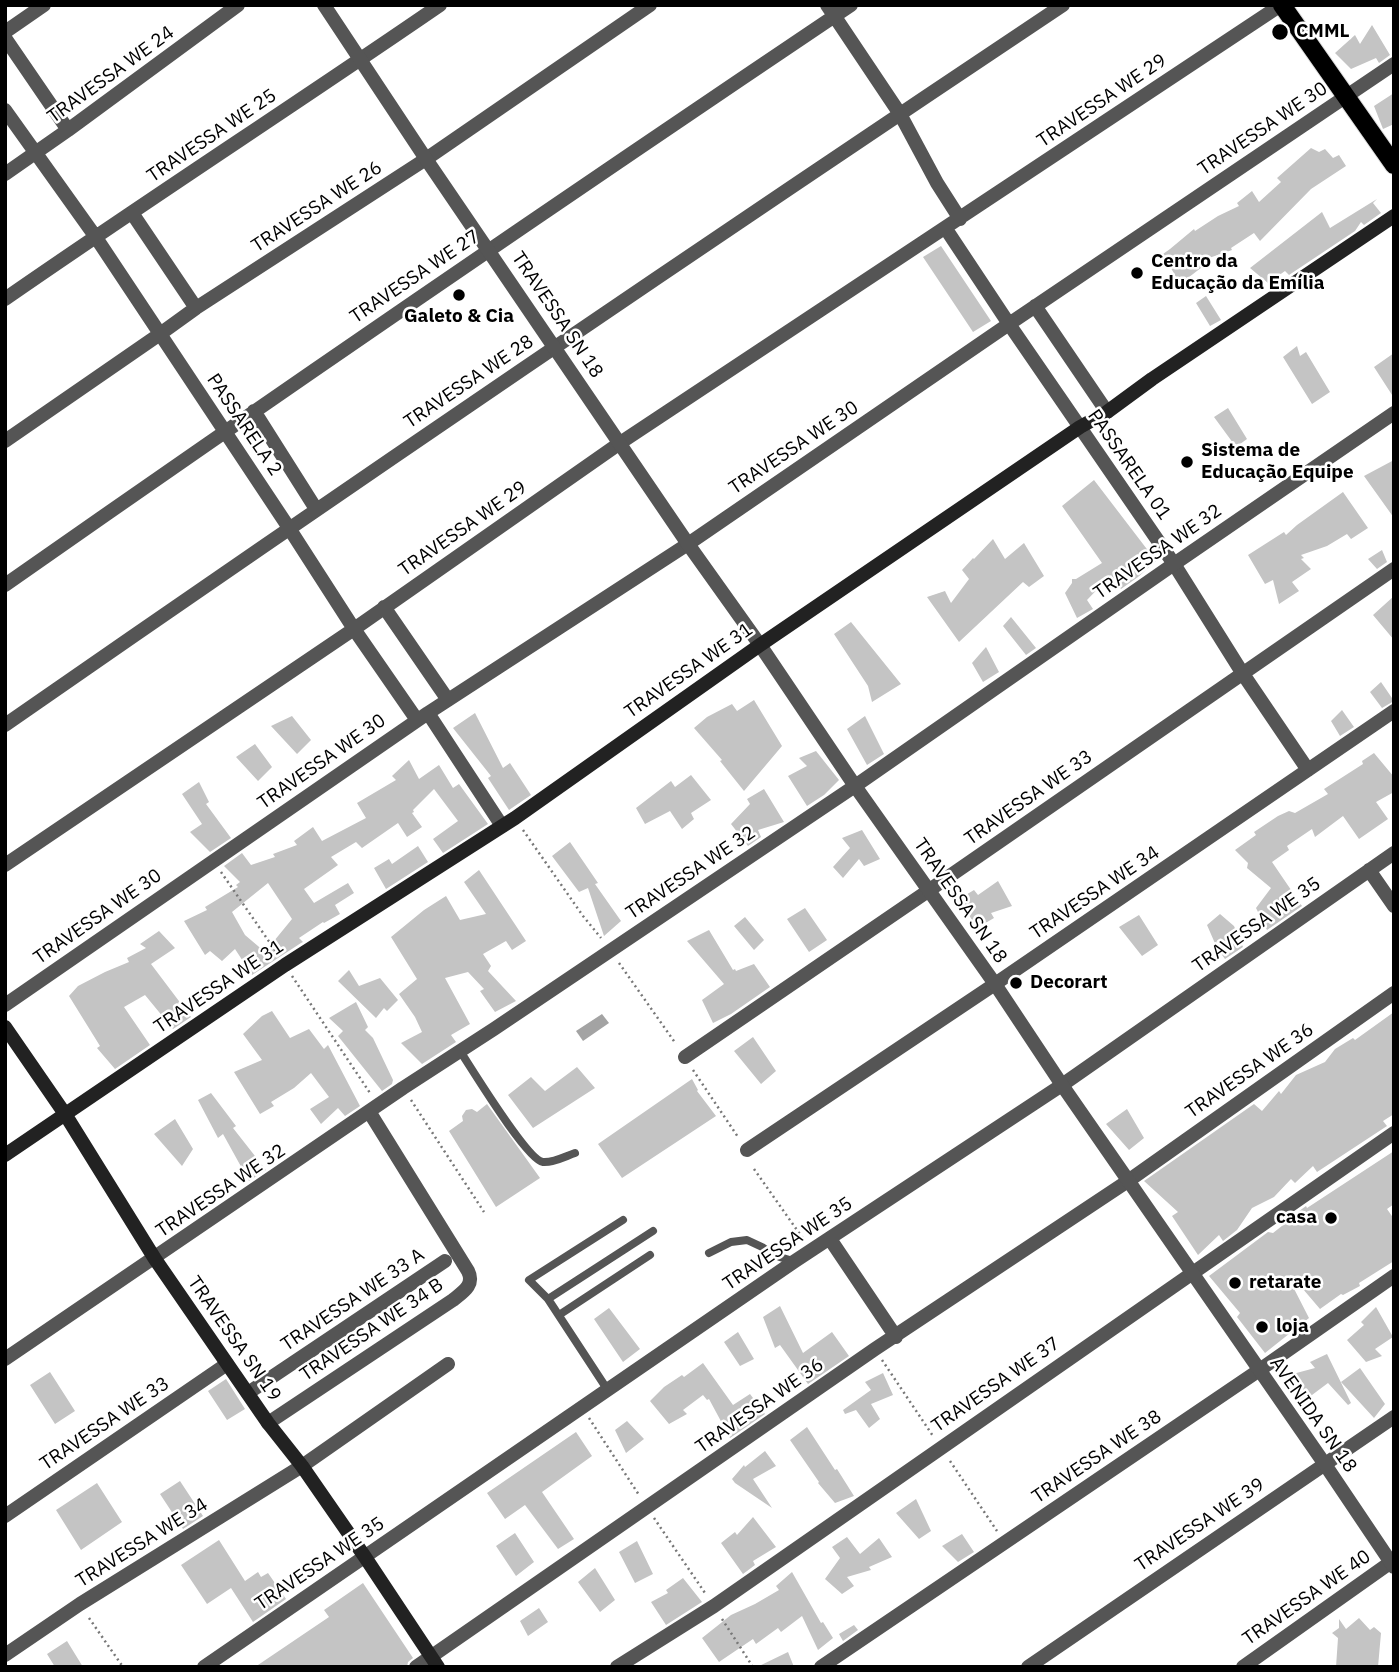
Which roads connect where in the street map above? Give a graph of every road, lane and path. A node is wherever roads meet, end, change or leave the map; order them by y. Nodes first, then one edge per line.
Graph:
1 (44, 5) edge
2 (238, 5) edge
3 (324, 5) edge
4 (440, 5) edge
5 (650, 5) edge
6 (851, 5) edge
7 (1063, 5) edge
8 (1281, 5) edge
9 (830, 11) edge
10 (5, 32) edge
11 (5, 38) edge
12 (361, 60) junction
13 (1394, 64) edge
14 (1346, 97) junction
15 (5, 110) edge
16 (900, 114) junction
17 (68, 130) junction
18 (36, 153) junction
19 (426, 159) junction
20 (1394, 165) edge
21 (5, 174) edge
22 (132, 212) junction
23 (1394, 216) edge
24 (960, 219) junction
25 (946, 229) junction
26 (95, 236) junction
27 (489, 249) junction
28 (5, 299) edge
29 (1035, 306) junction
30 (196, 308) junction
31 (1009, 324) junction
32 (160, 334) junction
33 (555, 347) junction
34 (254, 411) junction
35 (1107, 412) junction
36 (1394, 413) edge
37 (1080, 427) junction
38 (225, 431) junction
39 (5, 442) edge
40 (620, 443) junction
41 (316, 509) junction
42 (289, 528) junction
43 (688, 544) junction
44 (1174, 564) junction
45 (1394, 569) edge
46 (5, 585) edge
47 (384, 607) junction
48 (354, 629) junction
49 (760, 645) junction
50 (1243, 674) junction
51 (448, 700) junction
52 (1394, 711) edge
53 (423, 716) junction
54 (5, 725) edge
55 (1308, 770) junction
56 (855, 786) junction
57 (509, 822) junction
58 (1394, 853) edge
59 (214, 860) junction
60 (5, 865) edge
61 (1369, 870) junction
62 (928, 891) junction
63 (1394, 906) edge
64 (610, 950) junction
65 (285, 965) junction
66 (995, 984) junction
67 (1394, 993) edge
68 (5, 1005) edge
69 (5, 1027) edge
70 (460, 1052) junction
71 (685, 1057) dead end
72 (1062, 1085) junction
73 (404, 1088) junction
74 (374, 1110) junction
75 (65, 1114) junction
76 (1394, 1133) edge
77 (747, 1150) dead end
78 (575, 1153) dead end
79 (5, 1155) edge
80 (754, 1169) dead end
81 (1128, 1181) junction
82 (484, 1212) dead end
83 (623, 1220) dead end
84 (653, 1231) dead end
85 (830, 1239) junction
86 (812, 1251) junction
87 (709, 1253) dead end
88 (650, 1255) dead end
89 (155, 1259) junction
90 (452, 1259) junction
91 (795, 1261) junction
92 (1192, 1273) junction
93 (1394, 1276) edge
94 (548, 1298) junction
95 (559, 1315) junction
96 (895, 1336) junction
97 (5, 1359) edge
98 (228, 1364) junction
99 (449, 1364) dead end
100 (1258, 1371) junction
101 (607, 1389) junction
102 (248, 1393) junction
103 (582, 1409) junction
104 (1394, 1417) edge
105 (268, 1423) junction
106 (1324, 1463) junction
107 (302, 1466) junction
108 (647, 1507) junction
109 (5, 1516) edge
110 (365, 1557) junction
111 (1393, 1563) edge
112 (80, 1604) junction
113 (714, 1605) junction
114 (5, 1655) edge
115 (434, 1661) edge
116 (122, 1667) edge
117 (204, 1667) edge
118 (416, 1667) edge
119 (617, 1667) edge
120 (753, 1667) edge
121 (821, 1667) edge
122 (1028, 1667) edge
123 (1243, 1667) edge

1 - 10 street
2 - 17 street, TRAVESSA WE 24
3 - 12 street, TRAVESSA SN 18
4 - 12 street, TRAVESSA WE 25
5 - 19 street, TRAVESSA WE 26
6 - 9 street, TRAVESSA WE 27
7 - 16 street, TRAVESSA WE 28
8 - 14 main road
8 - 24 street, TRAVESSA WE 29
9 - 16 street
9 - 27 street, TRAVESSA WE 27
11 - 17 street
12 - 19 street, TRAVESSA SN 18
12 - 22 street, TRAVESSA WE 25
13 - 14 street, TRAVESSA WE 30
14 - 20 main road
14 - 29 street, TRAVESSA WE 30
15 - 18 street, PASSARELA 2
16 - 24 street
16 - 33 street, TRAVESSA WE 28
17 - 18 street, TRAVESSA WE 24
18 - 21 street, TRAVESSA WE 24
18 - 26 street, PASSARELA 2
19 - 27 street, TRAVESSA SN 18
19 - 30 street, TRAVESSA WE 26
22 - 26 street, TRAVESSA WE 25
22 - 30 street
23 - 35 main road, TRAVESSA WE 31
24 - 25 street, TRAVESSA WE 29
25 - 31 street, PASSARELA 01
25 - 40 street, TRAVESSA WE 29
26 - 28 street, TRAVESSA WE 25
26 - 32 street, PASSARELA 2
27 - 33 street, TRAVESSA SN 18
27 - 34 street, TRAVESSA WE 27
29 - 31 street, TRAVESSA WE 30
29 - 35 street
30 - 32 street, TRAVESSA WE 26
31 - 37 street, PASSARELA 01
31 - 43 street, TRAVESSA WE 30
32 - 38 street, PASSARELA 2
32 - 39 street, TRAVESSA WE 26
33 - 40 street, TRAVESSA SN 18
33 - 41 street, TRAVESSA WE 28
34 - 38 street, TRAVESSA WE 27
34 - 41 street
35 - 37 main road, TRAVESSA WE 31
36 - 44 street, TRAVESSA WE 32
37 - 44 street, PASSARELA 01
37 - 49 main road, TRAVESSA WE 31
38 - 42 street, PASSARELA 2
38 - 46 street, TRAVESSA WE 27
40 - 43 street, TRAVESSA SN 18
40 - 47 street, TRAVESSA WE 29
41 - 42 street, TRAVESSA WE 28
42 - 48 street, PASSARELA 2
42 - 54 street, TRAVESSA WE 28
43 - 49 street, TRAVESSA SN 18
43 - 51 street, TRAVESSA WE 30
44 - 50 street, PASSARELA 01
44 - 56 street, TRAVESSA WE 32
45 - 50 street, TRAVESSA WE 33
47 - 48 street, TRAVESSA WE 29
47 - 51 street
48 - 53 street, PASSARELA 2
48 - 60 street, TRAVESSA WE 29
49 - 56 street, TRAVESSA SN 18
49 - 57 main road, TRAVESSA WE 31
50 - 55 street, PASSARELA 01
50 - 62 street, TRAVESSA WE 33
51 - 53 street, TRAVESSA WE 30
52 - 55 street, TRAVESSA WE 34
53 - 57 street, PASSARELA 2
53 - 59 street, TRAVESSA WE 30
55 - 66 street, TRAVESSA WE 34
56 - 62 street, TRAVESSA SN 18
56 - 64 street, TRAVESSA WE 32
57 - 64 path
57 - 65 main road, TRAVESSA WE 31
58 - 61 street, TRAVESSA WE 35
59 - 65 path
59 - 68 street, TRAVESSA WE 30
61 - 63 street
61 - 72 street, TRAVESSA WE 35
62 - 66 street, TRAVESSA SN 18
62 - 71 street, TRAVESSA WE 33
64 - 70 street, TRAVESSA WE 32
65 - 74 path
65 - 75 main road, TRAVESSA WE 31
66 - 72 street, TRAVESSA SN 18
66 - 77 street, TRAVESSA WE 34
67 - 81 street, TRAVESSA WE 36
69 - 75 main road, TRAVESSA SN 19
70 - 73 street, TRAVESSA WE 32
70 - 78 lane
72 - 81 street, TRAVESSA SN 18
72 - 85 street, TRAVESSA WE 35
73 - 74 street, TRAVESSA WE 32
73 - 82 path
74 - 89 street, TRAVESSA WE 32
74 - 90 street, TRAVESSA WE 34 B
75 - 79 main road, TRAVESSA WE 31
75 - 89 main road, TRAVESSA SN 19
76 - 92 street, TRAVESSA WE 37
80 - 86 path
81 - 92 street, AVENIDA SN 18
81 - 96 street, TRAVESSA WE 36
83 - 94 lane
84 - 94 lane
85 - 86 street, TRAVESSA WE 35
85 - 96 street
86 - 91 street, TRAVESSA WE 35
87 - 91 lane
88 - 95 lane
89 - 97 street, TRAVESSA WE 32
89 - 98 main road, TRAVESSA SN 19
90 - 102 street, TRAVESSA WE 33 A
90 - 105 street, TRAVESSA WE 34 B
91 - 101 street, TRAVESSA WE 35
92 - 100 street, AVENIDA SN 18
92 - 113 street, TRAVESSA WE 37
93 - 100 street, TRAVESSA WE 38
94 - 95 lane
95 - 101 lane
96 - 108 street, TRAVESSA WE 36
98 - 102 main road, TRAVESSA SN 19
98 - 109 street, TRAVESSA WE 33
99 - 107 street
100 - 106 street, AVENIDA SN 18
100 - 121 street, TRAVESSA WE 38
101 - 103 street, TRAVESSA WE 35
102 - 105 main road, TRAVESSA SN 19
103 - 108 path
103 - 110 street, TRAVESSA WE 35
104 - 106 street, TRAVESSA WE 39
105 - 107 main road, TRAVESSA SN 19
106 - 111 street, AVENIDA SN 18
106 - 122 street, TRAVESSA WE 39
107 - 110 main road, TRAVESSA SN 19
107 - 112 street, TRAVESSA WE 34
108 - 113 path
108 - 115 street, TRAVESSA WE 36
110 - 115 main road, TRAVESSA SN 19
110 - 117 street, TRAVESSA WE 35
111 - 123 street, TRAVESSA WE 40
112 - 114 street, TRAVESSA WE 34
112 - 116 path
113 - 119 street, TRAVESSA WE 37
113 - 120 path
115 - 118 street, TRAVESSA WE 36

